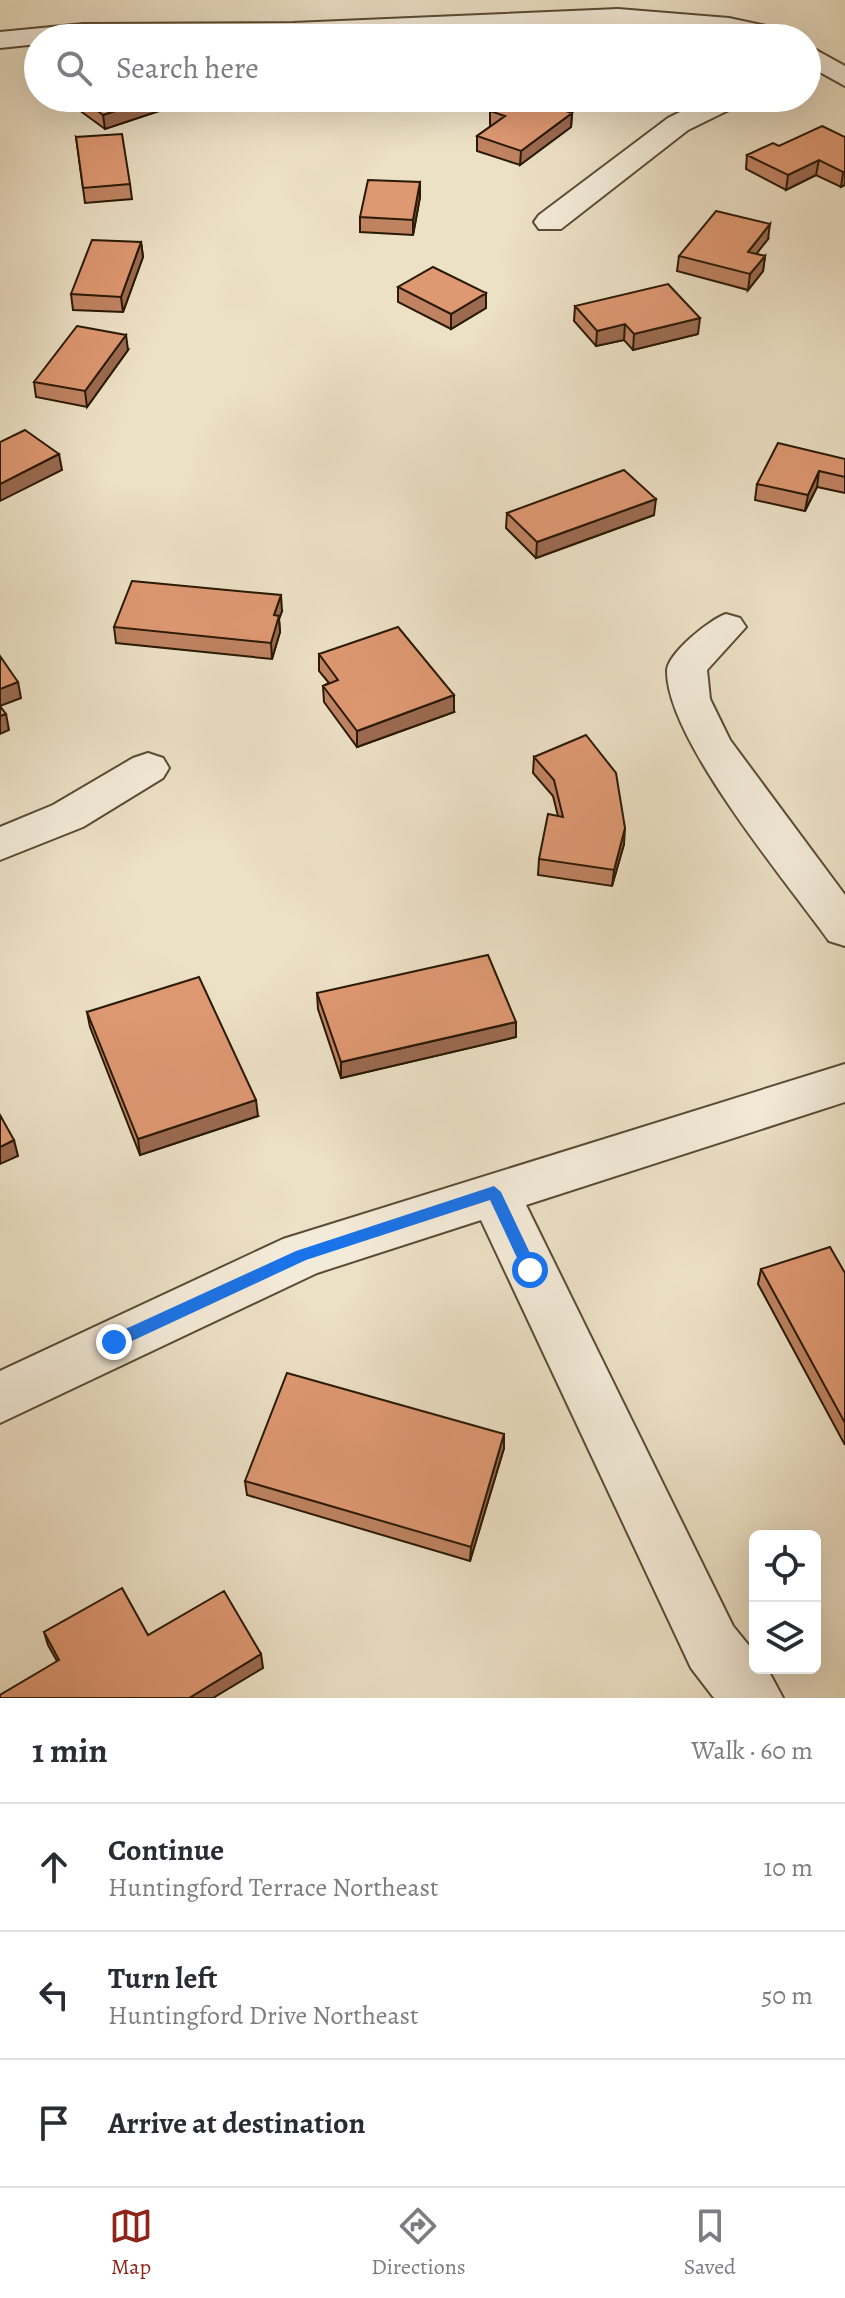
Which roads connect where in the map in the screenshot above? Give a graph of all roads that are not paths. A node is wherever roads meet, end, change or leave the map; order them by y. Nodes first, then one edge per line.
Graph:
1 (397, 24) edge
2 (752, 24) edge
3 (24, 38) edge
4 (0, 40) edge
5 (702, 112) edge
6 (550, 222) dead end
7 (726, 627) dead end
8 (148, 768) dead end
9 (0, 844) edge
10 (845, 929) edge
11 (845, 1083) edge
12 (494, 1192) junction
13 (0, 1398) edge
14 (752, 1698) edge

1 - 2 street
3 - 4 street
5 - 6 street
7 - 10 street
8 - 9 street
11 - 12 street
12 - 13 street
12 - 14 street

